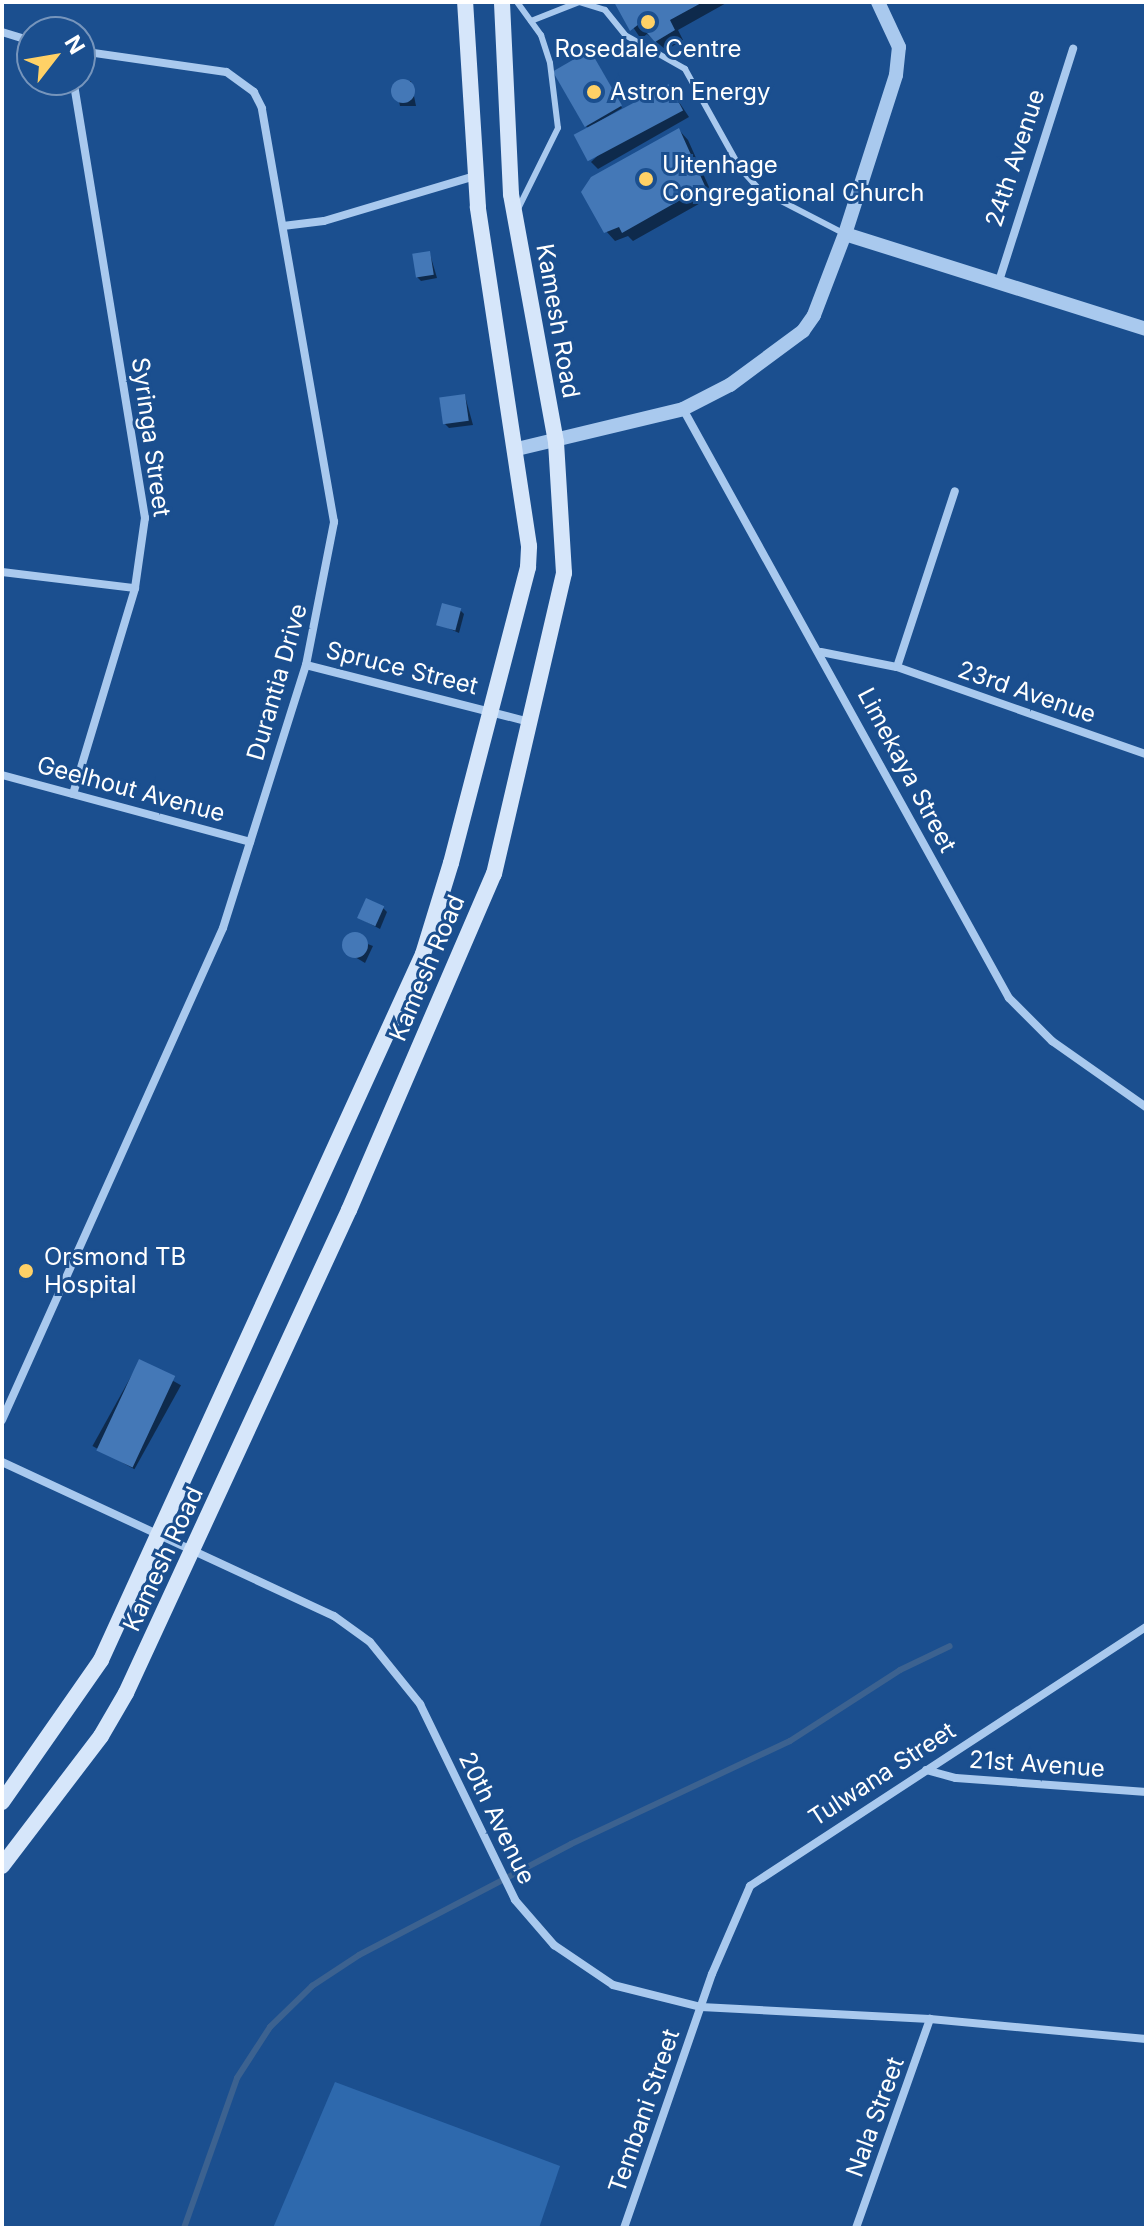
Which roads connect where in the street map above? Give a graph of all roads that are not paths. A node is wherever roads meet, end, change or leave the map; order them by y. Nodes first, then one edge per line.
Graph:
1 (465, 2) edge
2 (502, 2) edge
3 (517, 2) edge
4 (878, 2) edge
5 (531, 21) junction
6 (1073, 49) dead end
7 (96, 53) edge
8 (76, 96) edge
9 (476, 176) junction
10 (515, 215) junction
11 (283, 226) junction
12 (845, 234) junction
13 (999, 281) junction
14 (1146, 329) edge
15 (683, 409) junction
16 (556, 442) junction
17 (517, 449) junction
18 (955, 491) dead end
19 (2, 572) edge
20 (135, 588) junction
21 (821, 652) junction
22 (306, 665) junction
23 (897, 667) junction
24 (489, 710) junction
25 (531, 722) junction
26 (1145, 752) edge
27 (2, 775) edge
28 (73, 794) junction
29 (250, 842) junction
30 (1146, 1107) edge
31 (2, 1420) edge
32 (2, 1462) edge
33 (159, 1534) junction
34 (195, 1551) junction
35 (1146, 1627) edge
36 (926, 1770) junction
37 (1146, 1792) edge
38 (2, 1802) edge
39 (2, 1866) edge
40 (701, 2007) junction
41 (930, 2019) junction
42 (1146, 2039) edge
43 (624, 2228) edge
44 (856, 2228) edge

1 - 9 main road, Kamesh Road
2 - 10 main road, Kamesh Road
3 - 5 lane
4 - 12 street
5 - 10 lane
5 - 12 lane
6 - 13 street, 24th Avenue
7 - 11 street, Durantia Drive
8 - 20 street, Syringa Street
9 - 11 street
9 - 17 main road, Kamesh Road
10 - 16 main road, Kamesh Road
11 - 22 street, Durantia Drive
12 - 13 street
12 - 15 street
13 - 14 street
15 - 16 street
15 - 21 street, Limekaya Street
16 - 17 street
16 - 25 main road, Kamesh Road
17 - 24 main road, Kamesh Road
18 - 23 street
19 - 20 street
20 - 28 street, Syringa Street
21 - 23 street, 23rd Avenue
21 - 30 street, Limekaya Street
22 - 24 street, Spruce Street
22 - 29 street, Durantia Drive
23 - 26 street, 23rd Avenue
24 - 25 street, Spruce Street
24 - 33 main road, Kamesh Road
25 - 34 main road, Kamesh Road
27 - 28 street, Geelhout Avenue
28 - 29 street, Geelhout Avenue
29 - 31 street, Durantia Drive
32 - 33 street, 20th Avenue
33 - 34 street, 20th Avenue
33 - 38 main road, Kamesh Road
34 - 39 main road, Kamesh Road
34 - 40 street, 20th Avenue
35 - 36 street, Tulwana Street
36 - 37 street, 21st Avenue
36 - 40 street, Tulwana Street
40 - 41 street, 20th Avenue
40 - 43 street, Tembani Street
41 - 42 street, 20th Avenue
41 - 44 street, Nala Street

